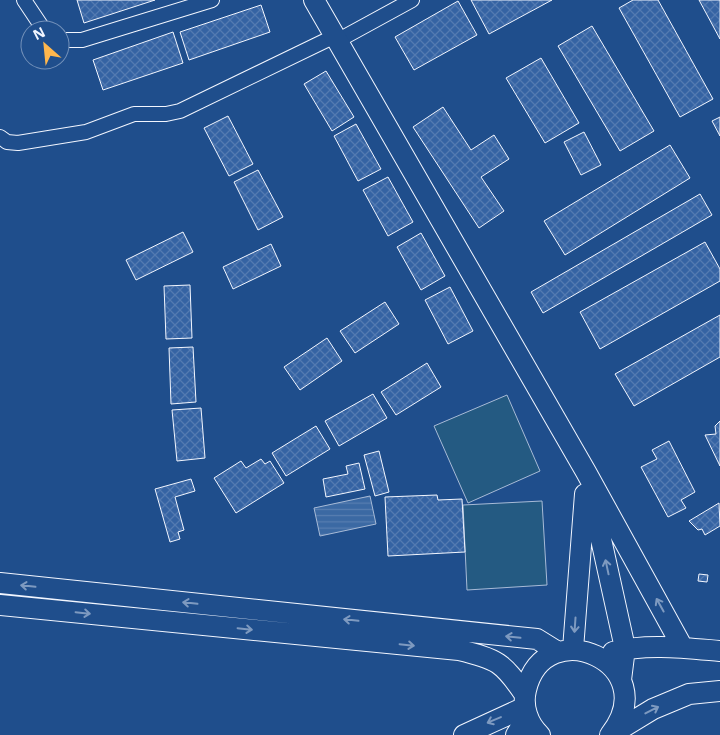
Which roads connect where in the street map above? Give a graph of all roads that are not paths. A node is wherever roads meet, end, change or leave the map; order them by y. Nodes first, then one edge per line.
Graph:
1 (24, 0) edge
2 (212, 0) edge
3 (314, 0) edge
4 (412, 0) edge
5 (37, 20) edge
6 (336, 39) junction
7 (70, 40) edge
8 (0, 137) edge
9 (586, 472) junction
10 (0, 583) edge
11 (0, 605) edge
12 (625, 648) junction
13 (684, 648) junction
14 (565, 651) junction
15 (720, 651) edge
16 (600, 656) junction
17 (621, 680) junction
18 (720, 691) edge
19 (526, 706) junction
20 (464, 735) edge
21 (516, 735) edge
22 (540, 735) edge
23 (610, 735) edge

1 - 5 street
2 - 7 street
3 - 6 main road
4 - 6 street
6 - 8 street
6 - 9 main road
12 -> 9 main road
13 -> 9 main road
9 -> 14 main road
14 -> 10 main road
11 -> 19 main road
12 - 13 main road
12 - 16 main road
12 - 17 main road
13 - 15 main road
14 - 16 main road
14 - 19 main road
16 - 17 main road
17 - 23 main road
23 -> 18 main road
19 -> 20 main road
19 - 21 main road
19 - 22 main road

